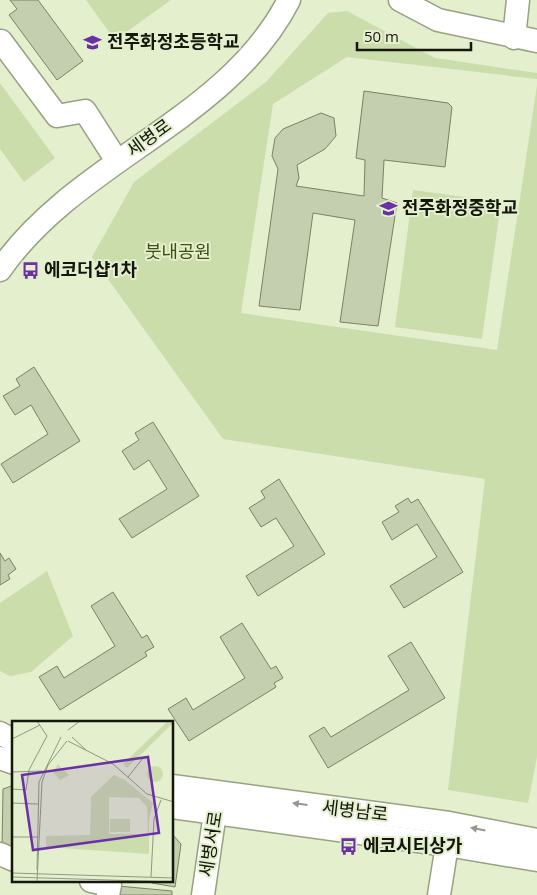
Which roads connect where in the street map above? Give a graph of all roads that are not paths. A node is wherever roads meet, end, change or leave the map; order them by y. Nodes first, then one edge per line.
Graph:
1 (289, 0) edge
2 (400, 0) edge
3 (518, 0) edge
4 (514, 38) junction
5 (1, 41) dead end
6 (537, 41) edge
7 (117, 161) junction
8 (0, 270) edge
9 (0, 733) edge
10 (12, 740) edge
11 (0, 758) edge
12 (12, 763) edge
13 (174, 787) edge
14 (217, 804) junction
15 (174, 807) edge
16 (447, 845) junction
17 (531, 849) edge
18 (0, 854) edge
19 (12, 859) edge
20 (95, 882) edge
21 (108, 895) edge
22 (203, 895) edge
23 (440, 895) edge

1 - 7 street, 세병로
2 - 4 street
3 - 4 street
4 - 6 street
5 - 7 street
7 - 8 street, 세병로
9 - 10 street
11 - 12 street
13 - 14 street, 세병남로
14 - 15 street, 세병남로
14 - 16 street, 세병남로
17 -> 14 street, 세병남로
14 - 22 street, 세병서로
16 - 17 street, 세병남로
16 - 23 street
18 - 19 street
20 - 21 street

